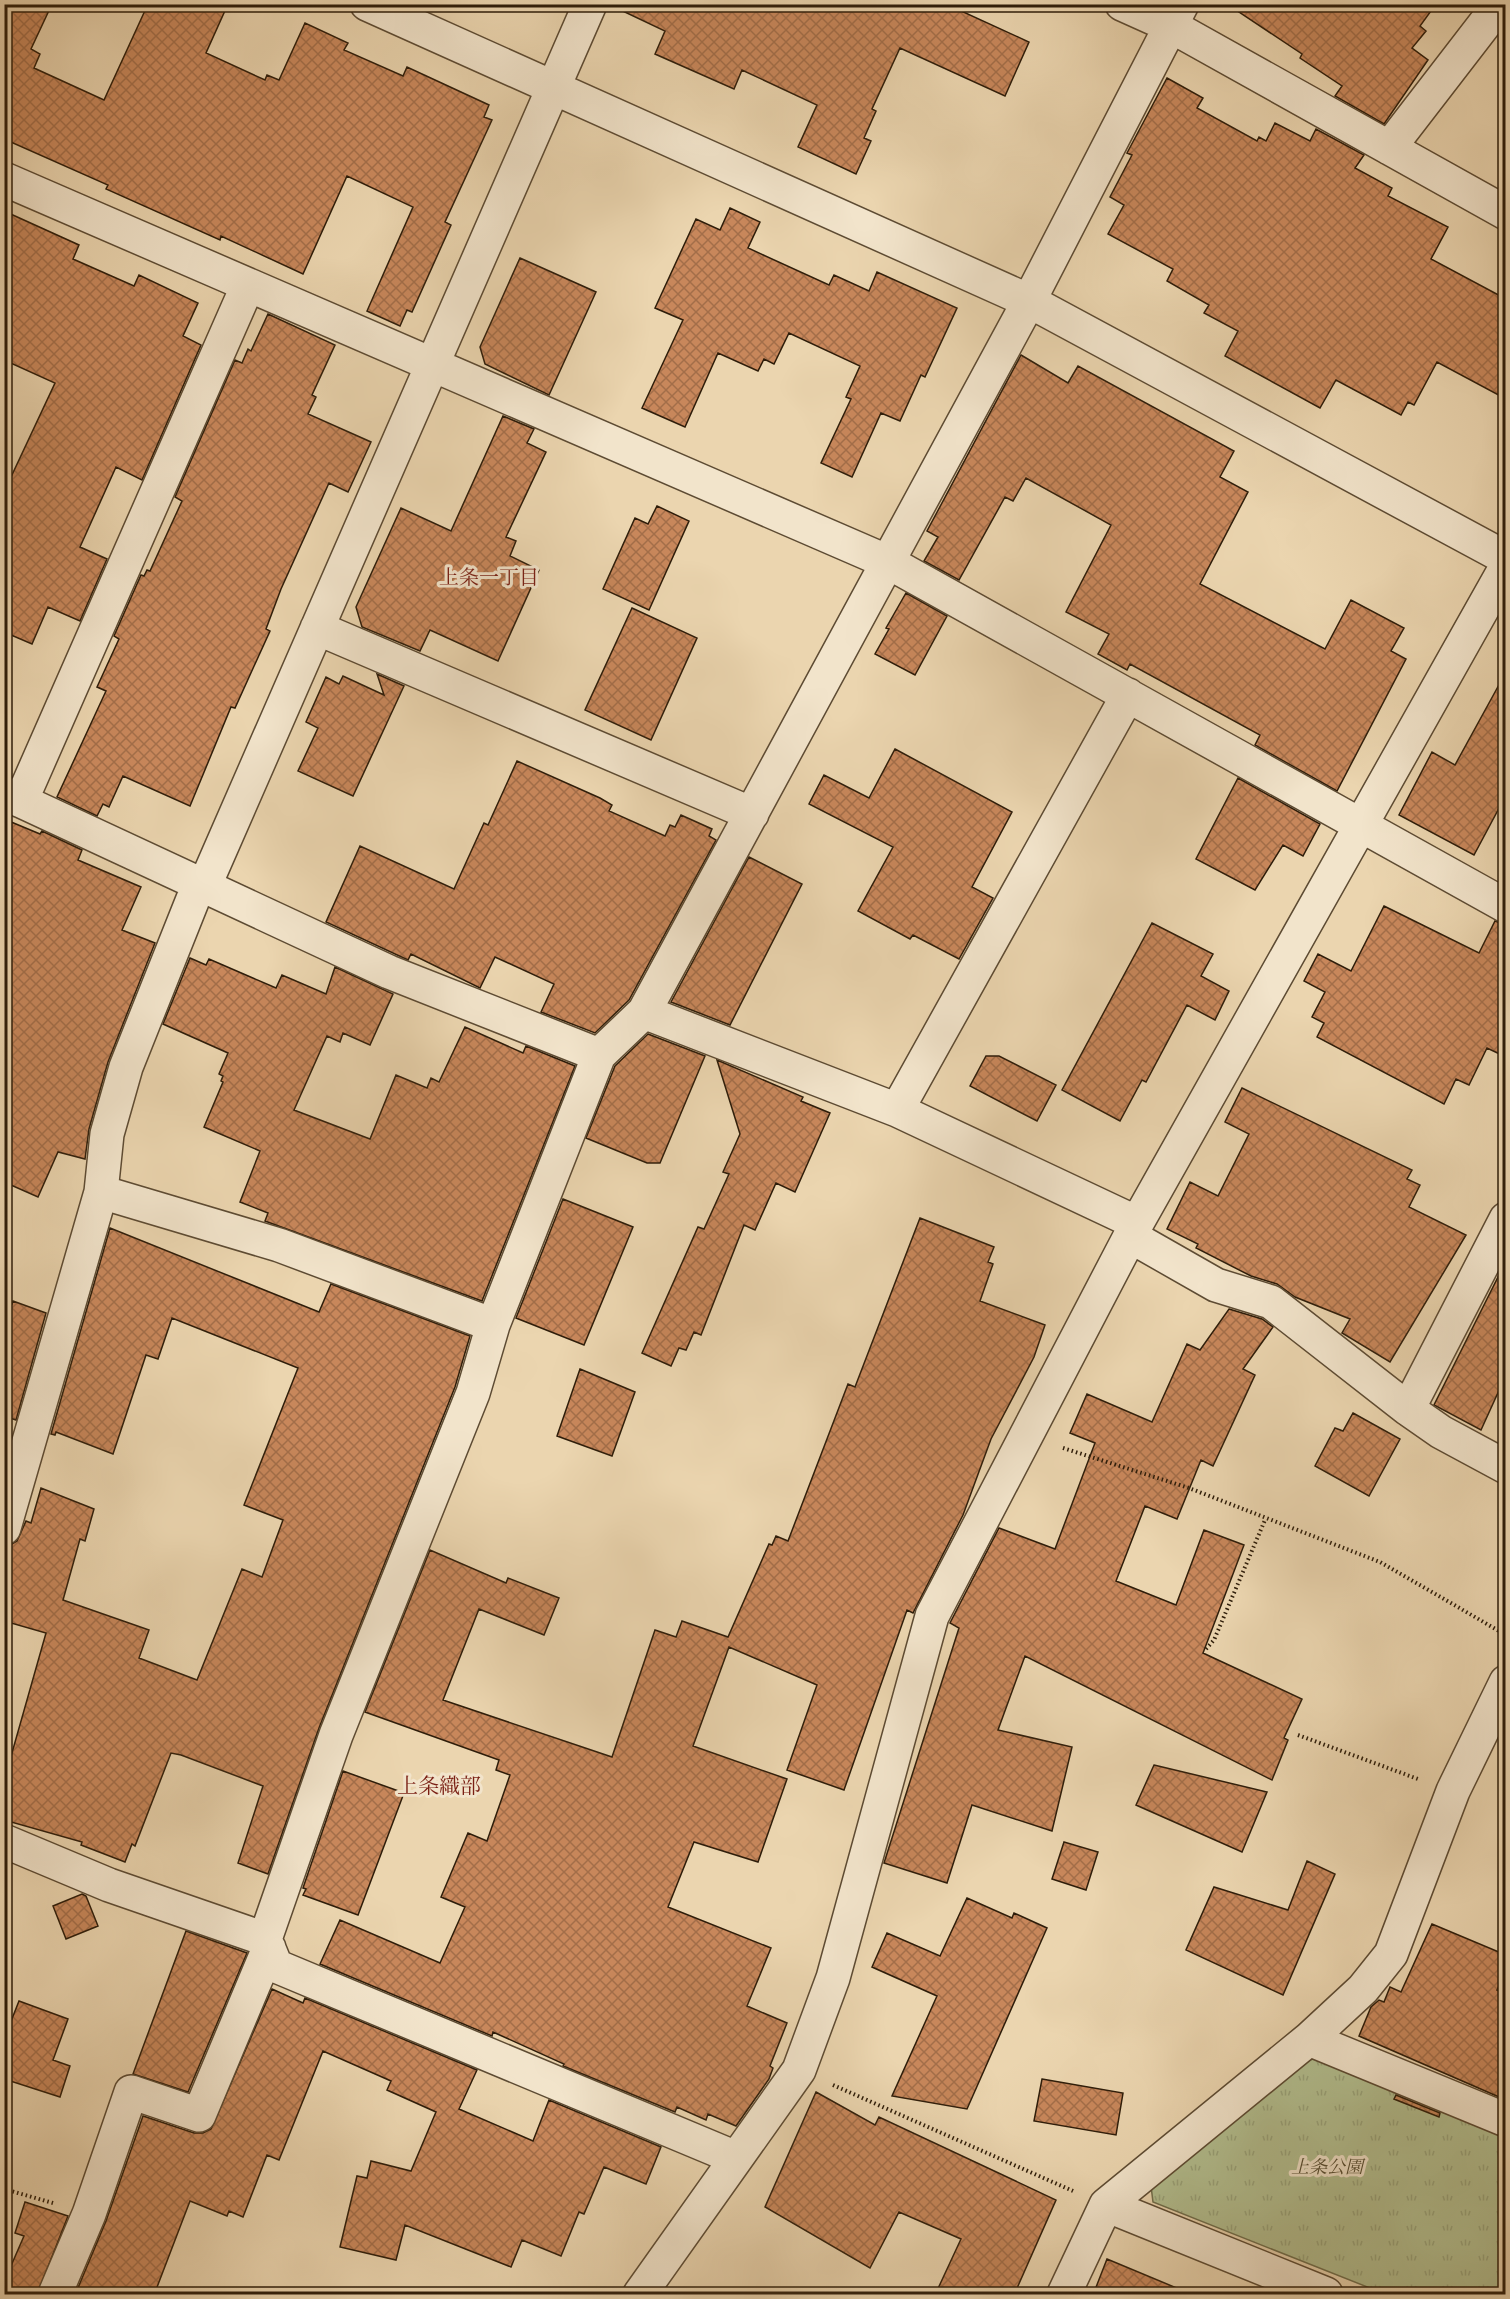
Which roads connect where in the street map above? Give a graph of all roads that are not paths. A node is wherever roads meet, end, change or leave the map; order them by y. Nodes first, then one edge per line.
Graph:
1 (367, 4) edge
2 (590, 4) edge
3 (1122, 4) edge
4 (1500, 4) edge
5 (1176, 15) edge
6 (553, 88) junction
7 (1389, 148) junction
8 (4, 179) edge
9 (1506, 213) edge
10 (248, 285) junction
11 (1029, 301) junction
12 (432, 366) junction
13 (1506, 558) edge
14 (888, 562) junction
15 (1506, 567) edge
16 (317, 628) junction
17 (1128, 695) junction
18 (13, 797) edge
19 (752, 814) junction
20 (1361, 824) junction
21 (202, 885) junction
22 (1506, 906) edge
23 (644, 1012) junction
24 (599, 1055) junction
25 (897, 1110) junction
26 (101, 1192) junction
27 (1506, 1219) edge
28 (1134, 1230) junction
29 (493, 1325) junction
30 (1408, 1409) junction
31 (1506, 1467) edge
32 (4, 1528) edge
33 (1506, 1682) edge
34 (4, 1841) edge
35 (267, 1944) junction
36 (1309, 2039) junction
37 (1506, 2120) edge
38 (736, 2158) junction
39 (1106, 2205) junction
40 (1293, 2288) edge
41 (55, 2295) edge
42 (640, 2295) edge
43 (1064, 2295) edge
44 (1326, 2295) edge

1 - 6 street
2 - 6 street
3 - 5 street
4 - 7 street
5 - 7 street
5 - 11 street
6 - 11 street
6 - 12 street
7 - 9 street
8 - 10 street
10 - 12 street
10 - 18 street
11 - 13 street
11 - 14 street
12 - 14 street
12 - 16 street
14 - 17 street
14 - 19 street
15 - 20 street
16 - 19 street
16 - 21 street
17 - 20 street
17 - 25 street
18 - 21 street
19 - 23 street
20 - 22 street
20 - 28 street
21 - 24 street
21 - 26 street
23 - 24 street
23 - 25 street
24 - 29 street
25 - 28 street
26 - 29 street
26 - 32 street
27 - 30 street
28 - 30 street
28 - 38 street
29 - 35 street
30 - 31 street
33 - 36 street
34 - 35 street
35 - 38 street
35 - 41 street
36 - 37 street
36 - 39 street
38 - 42 street
39 - 40 street
39 - 43 street
40 - 44 street

